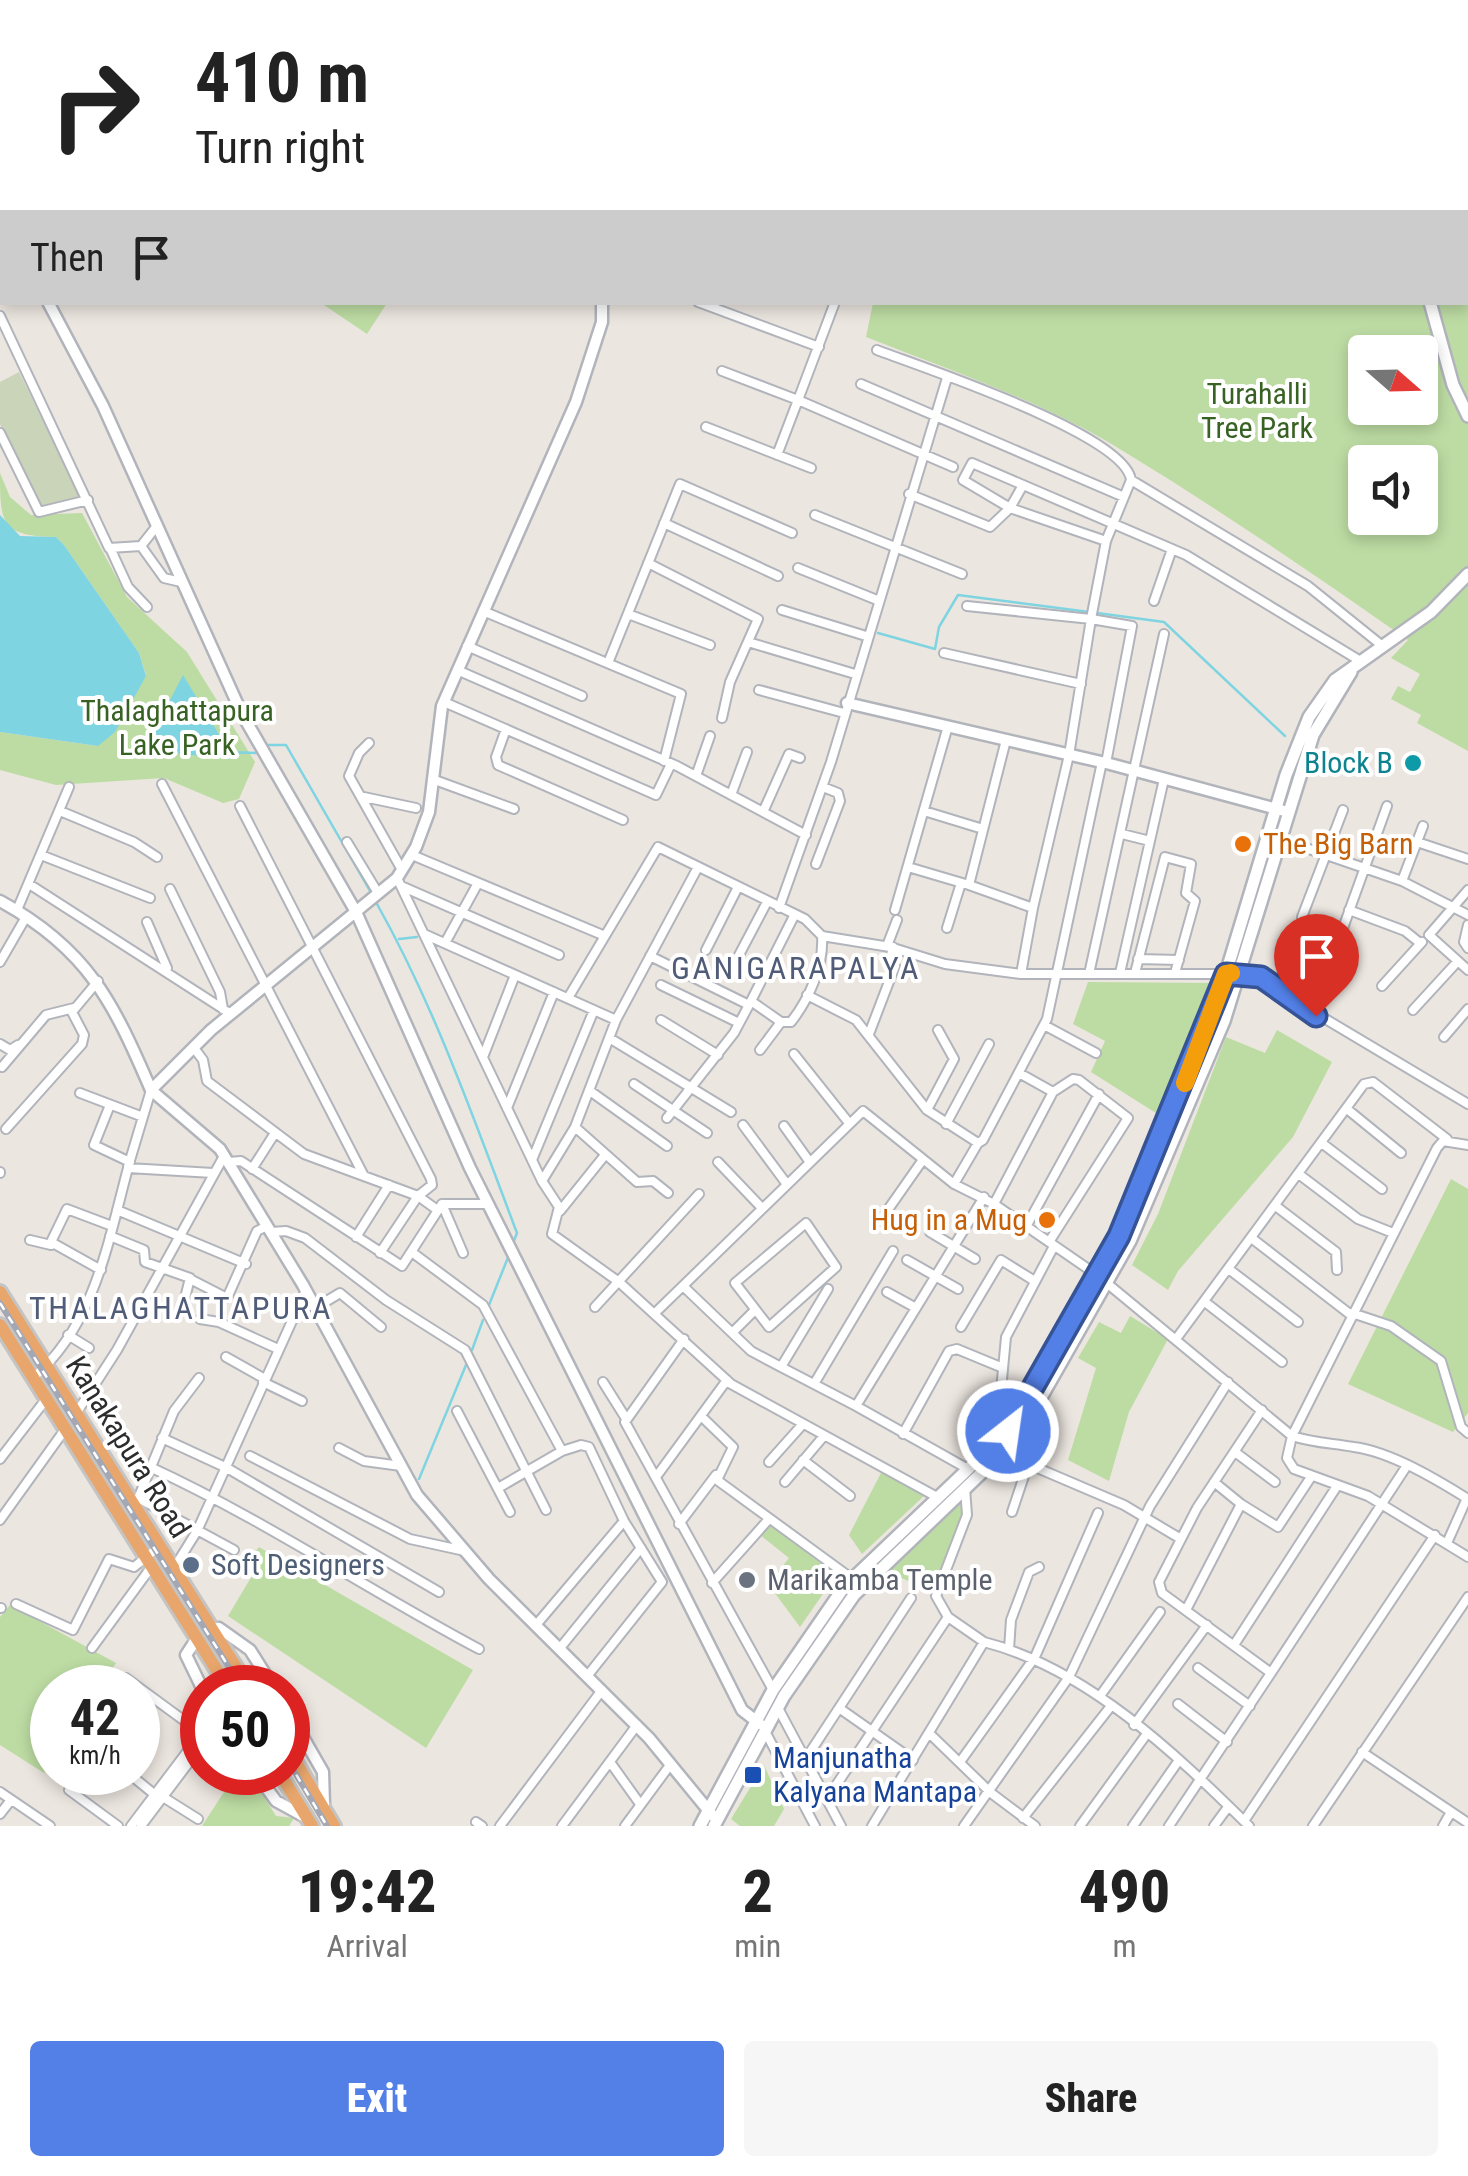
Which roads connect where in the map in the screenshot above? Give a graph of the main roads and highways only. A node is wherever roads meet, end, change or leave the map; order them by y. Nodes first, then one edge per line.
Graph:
1 (1431, 305) edge
2 (1468, 416) edge
3 (1468, 574) edge
4 (0, 1292) edge
5 (2, 1334) edge
6 (1006, 1442) junction
7 (214, 1665) edge
8 (235, 1665) edge
9 (310, 1786) edge
10 (294, 1795) edge
11 (716, 1821) edge
12 (310, 1822) edge
13 (333, 1826) edge
14 (700, 1826) edge

1 - 2 main road
3 - 6 main road
4 - 8 highway, Kanakapura Road
5 - 7 highway, Kanakapura Road
6 - 11 main road
6 - 11 main road
9 - 13 highway
10 - 12 highway
11 - 14 main road

